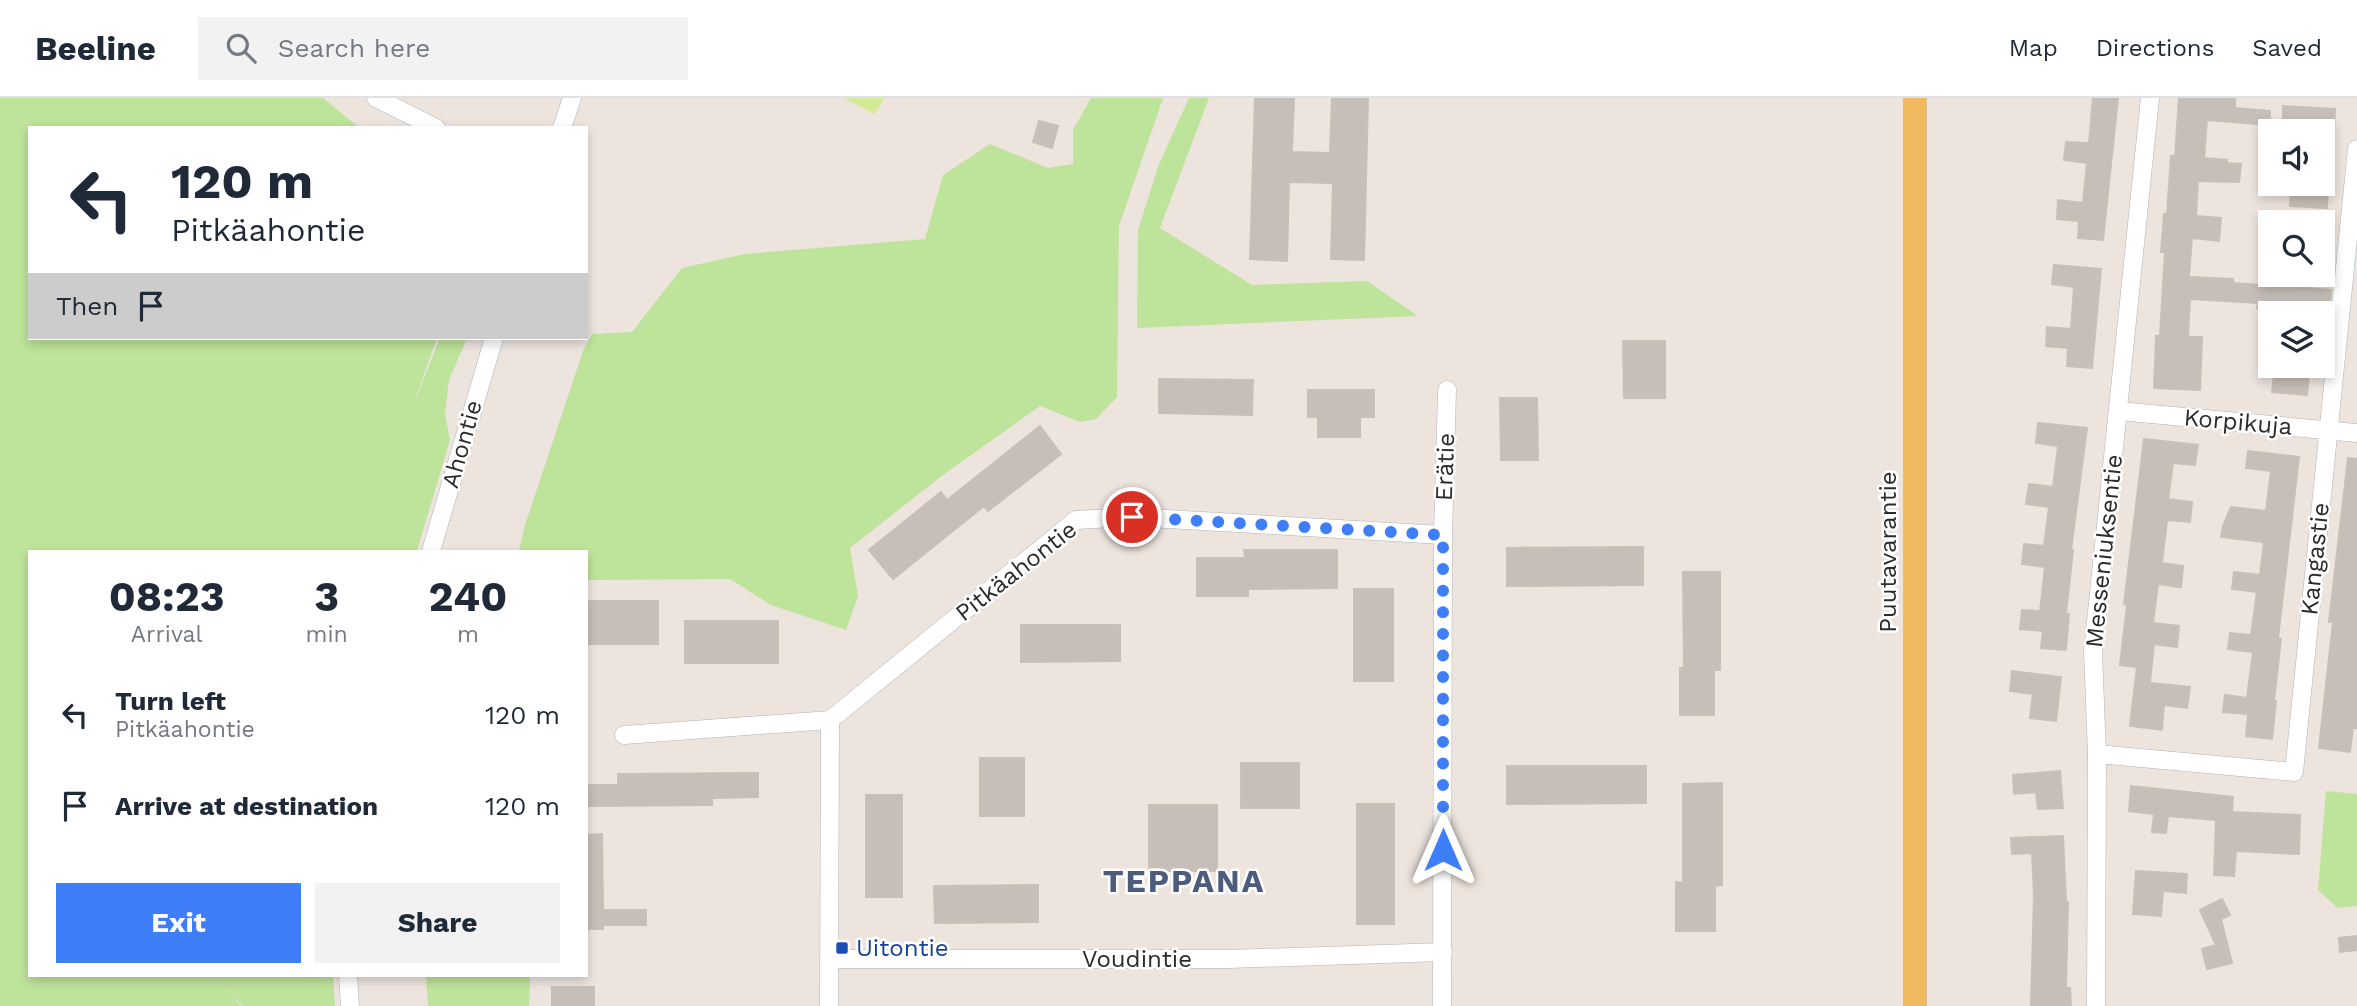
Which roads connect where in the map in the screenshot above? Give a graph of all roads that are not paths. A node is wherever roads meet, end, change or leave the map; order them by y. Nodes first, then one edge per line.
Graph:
1 (376, 98) edge
2 (572, 98) edge
3 (1915, 98) edge
4 (2150, 98) edge
5 (432, 126) edge
6 (563, 126) edge
7 (2357, 149) edge
8 (493, 340) edge
9 (1447, 390) dead end
10 (2119, 411) junction
11 (2329, 430) junction
12 (2357, 433) edge
13 (1443, 535) junction
14 (431, 550) edge
15 (830, 720) junction
16 (624, 735) dead end
17 (2098, 754) junction
18 (1443, 953) junction
19 (830, 959) junction
20 (348, 977) edge
21 (350, 1006) edge
22 (829, 1006) edge
23 (1442, 1006) edge
24 (1915, 1006) edge
25 (2096, 1006) edge

1 - 5 street
2 - 6 street
3 - 24 main road, Puutavarantie
4 - 10 street, Messeniuksentie
7 - 11 street, Kangastie
8 - 14 street, Ahontie
9 - 13 street, Erätie
10 - 11 street, Korpikuja
10 - 17 street, Messeniuksentie
11 - 12 street, Korpikuja
11 - 17 street, Kangastie
13 - 15 street, Pitkäahontie
13 - 18 street, Erätie
15 - 16 street
15 - 19 street
17 - 25 street, Messeniuksentie
18 - 19 street, Voudintie
18 - 23 street, Erätie
19 - 22 street
20 - 21 street

